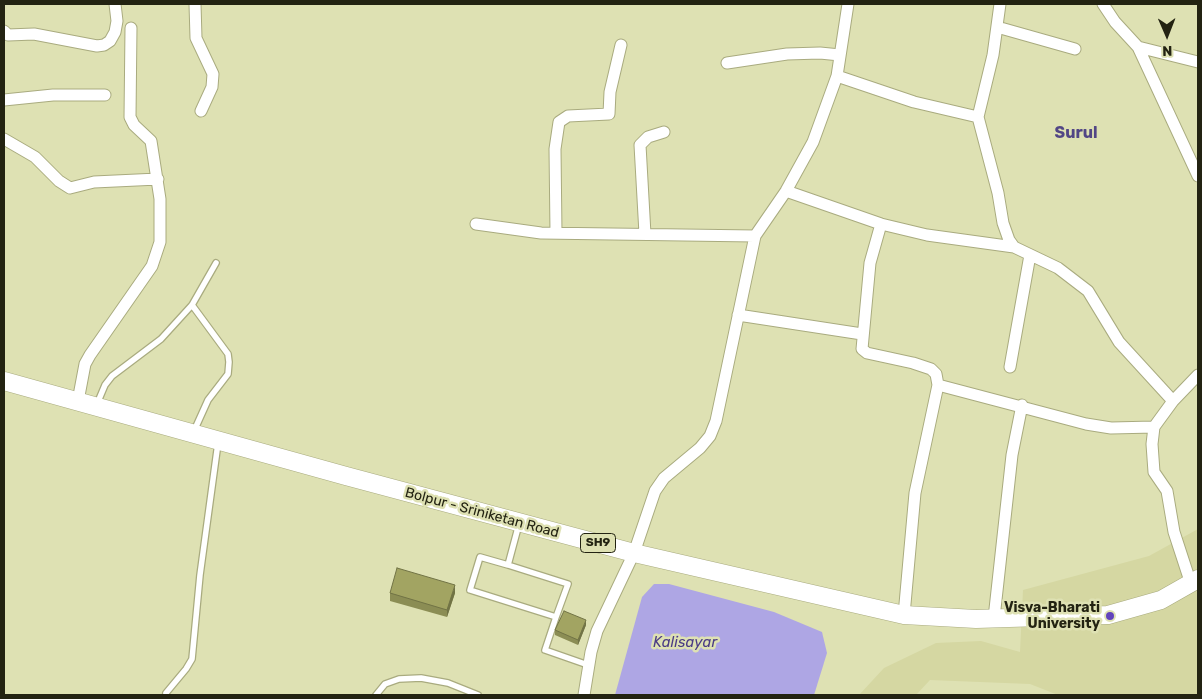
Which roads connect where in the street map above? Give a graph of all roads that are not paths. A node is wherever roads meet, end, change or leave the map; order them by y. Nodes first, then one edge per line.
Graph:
1 (115, 4) edge
2 (194, 4) edge
3 (848, 4) edge
4 (1000, 4) edge
5 (1104, 4) edge
6 (131, 28) dead end
7 (997, 28) junction
8 (4, 31) edge
9 (622, 46) dead end
10 (1138, 48) junction
11 (1075, 50) dead end
12 (840, 55) junction
13 (1198, 62) edge
14 (727, 63) dead end
15 (836, 76) junction
16 (105, 95) dead end
17 (4, 100) edge
18 (201, 111) dead end
19 (978, 117) junction
20 (664, 132) dead end
21 (4, 139) edge
22 (1198, 173) edge
23 (158, 179) junction
24 (786, 191) junction
25 (476, 224) dead end
26 (881, 224) junction
27 (556, 233) junction
28 (645, 234) junction
29 (755, 236) junction
30 (1014, 247) junction
31 (1030, 255) junction
32 (216, 263) dead end
33 (192, 305) junction
34 (738, 315) junction
35 (862, 334) junction
36 (1010, 368) dead end
37 (1198, 375) edge
38 (4, 381) edge
39 (938, 385) junction
40 (1173, 401) junction
41 (78, 402) junction
42 (1022, 405) junction
43 (96, 406) junction
44 (1154, 427) junction
45 (193, 433) junction
46 (218, 440) junction
47 (519, 522) junction
48 (634, 553) junction
49 (508, 565) junction
50 (1194, 581) edge
51 (904, 615) junction
52 (556, 617) junction
53 (994, 618) junction
54 (588, 665) junction
55 (166, 693) dead end
56 (376, 695) edge
57 (478, 695) edge
58 (584, 695) edge

1 - 8 street
2 - 18 street
3 - 12 street
4 - 7 street
5 - 10 street
6 - 23 street
7 - 11 street
7 - 19 street
9 - 27 street
10 - 13 street
10 - 22 street
12 - 14 street
12 - 15 street
15 - 19 street
15 - 24 street
16 - 17 street
19 - 30 street
20 - 28 street
21 - 23 street
23 - 41 street
24 - 26 street
24 - 29 street
25 - 27 street
26 - 30 street
26 - 35 street
27 - 28 street
28 - 29 street
29 - 34 street
30 - 31 street
31 - 36 street
31 - 40 street
32 - 33 lane
33 - 43 lane
33 - 45 lane
34 - 35 street
34 - 48 street
35 - 39 street
37 - 40 street
38 - 41 main road, Bolpur - Sriniketan Road / SH9
39 - 42 street
39 - 51 street
40 - 44 street
41 - 43 main road, Bolpur - Sriniketan Road / SH9
42 - 44 street
42 - 53 street
43 - 45 main road, Bolpur - Sriniketan Road / SH9
44 - 50 street
45 - 46 main road, Bolpur - Sriniketan Road / SH9
46 - 47 main road, Bolpur - Sriniketan Road / SH9
46 - 55 lane
47 - 48 main road, Bolpur - Sriniketan Road / SH9
47 - 49 lane
48 - 51 main road, Bolpur - Sriniketan Road / SH9
48 - 54 street
49 - 52 lane
49 - 52 lane
50 - 53 main road, Bolpur - Sriniketan Road / SH9
51 - 53 main road, Bolpur - Sriniketan Road / SH9
52 - 54 lane
54 - 58 street
56 - 57 lane

